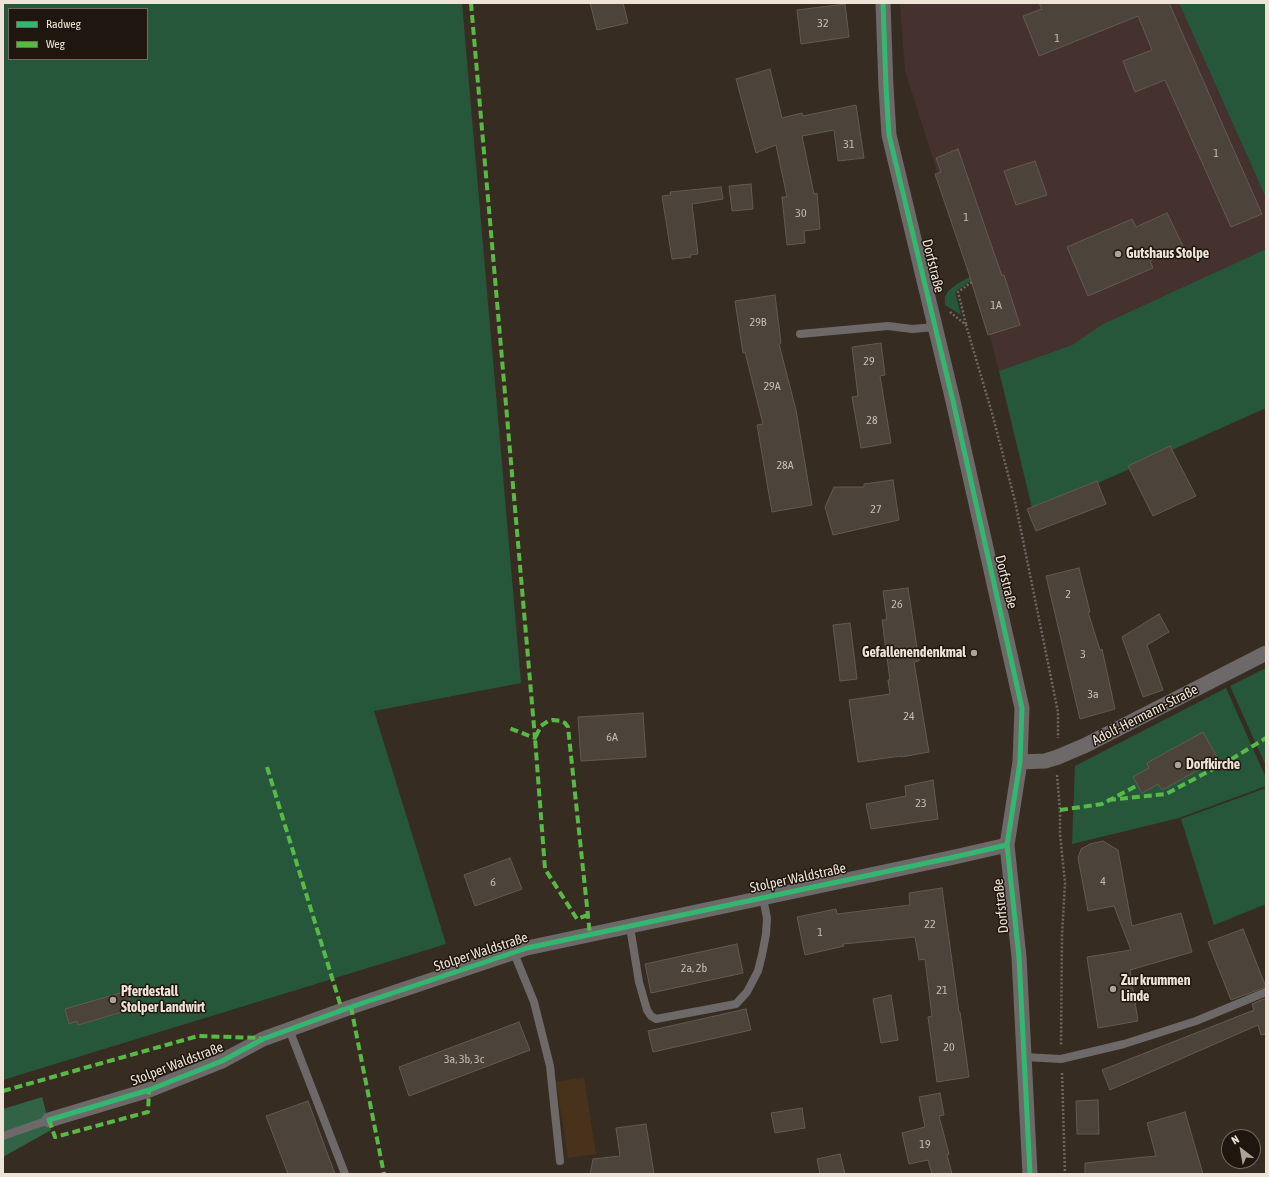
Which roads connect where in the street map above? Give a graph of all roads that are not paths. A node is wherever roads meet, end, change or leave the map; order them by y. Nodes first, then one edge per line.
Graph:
1 (883, 3) edge
2 (935, 327) junction
3 (800, 334) dead end
4 (1266, 653) edge
5 (1020, 762) junction
6 (1007, 845) junction
7 (763, 898) junction
8 (630, 927) junction
9 (514, 952) junction
10 (1266, 992) edge
11 (289, 1029) junction
12 (1024, 1058) junction
13 (49, 1120) joint
14 (3, 1136) edge
15 (560, 1161) dead end
16 (345, 1174) edge
17 (1030, 1174) edge

1 - 2 street, Dorfstraße
2 - 3 lane
2 - 5 street, Dorfstraße
4 - 5 street, Adolf-Hermann-Straße
5 - 6 street, Dorfstraße
6 - 7 street, Stolper Waldstraße
6 - 12 street, Dorfstraße
7 - 8 street, Stolper Waldstraße
7 - 8 lane
8 - 9 street, Stolper Waldstraße
9 - 11 street, Stolper Waldstraße
9 - 15 lane
10 - 12 lane
11 - 13 street, Stolper Waldstraße
11 - 16 lane
12 - 17 street, Dorfstraße
13 - 14 lane

